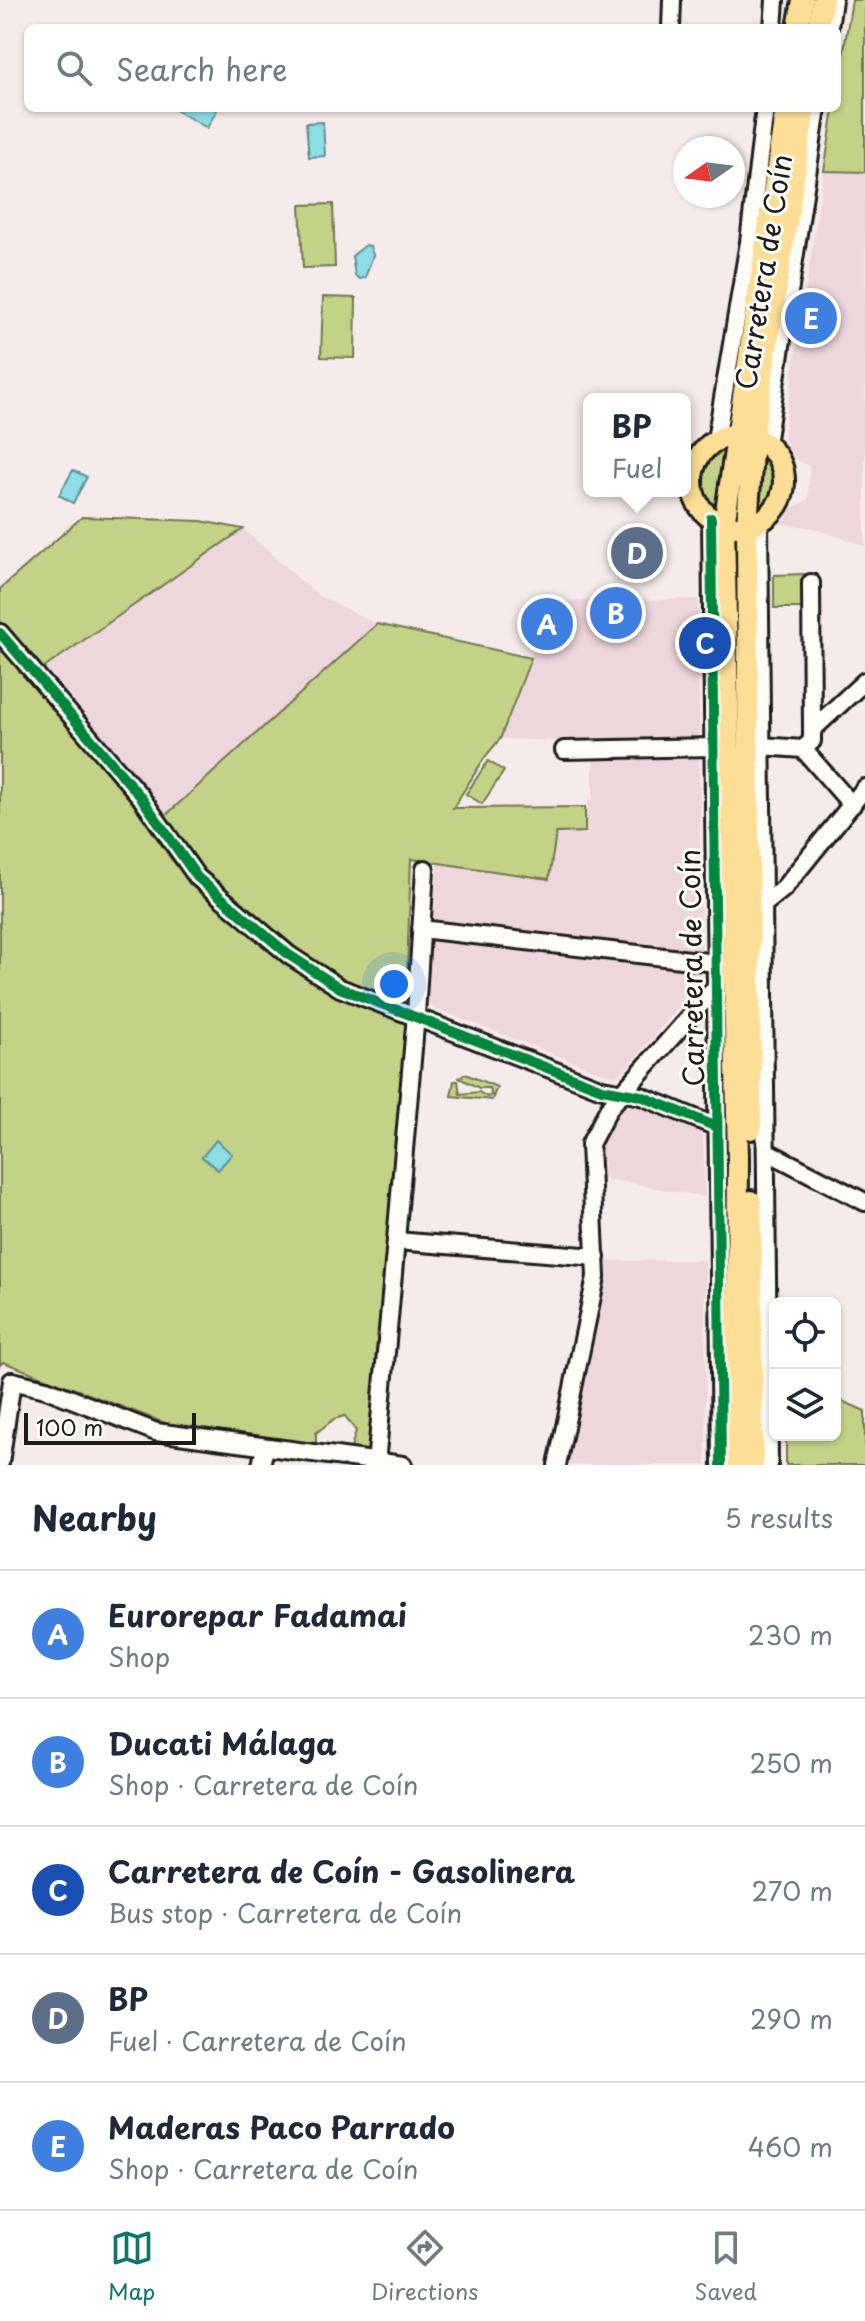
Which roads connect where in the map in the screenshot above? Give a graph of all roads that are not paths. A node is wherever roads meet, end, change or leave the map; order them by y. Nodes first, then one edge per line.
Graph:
1 (672, 0) edge
2 (775, 0) edge
3 (803, 0) edge
4 (823, 0) edge
5 (833, 0) edge
6 (671, 24) edge
7 (773, 24) edge
8 (799, 24) edge
9 (819, 24) edge
10 (830, 24) edge
11 (765, 112) edge
12 (785, 112) edge
13 (804, 112) edge
14 (816, 112) edge
15 (742, 439) junction
16 (718, 522) junction
17 (753, 524) junction
18 (811, 583) dead end
19 (0, 633) edge
20 (865, 681) edge
21 (812, 730) junction
22 (761, 746) junction
23 (714, 747) junction
24 (803, 749) junction
25 (564, 750) dead end
26 (865, 788) edge
27 (852, 805) junction
28 (425, 869) dead end
29 (763, 905) junction
30 (421, 929) junction
31 (716, 963) junction
32 (716, 987) junction
33 (416, 1015) junction
34 (623, 1093) junction
35 (717, 1127) junction
36 (766, 1151) junction
37 (865, 1202) edge
38 (396, 1241) junction
39 (596, 1257) junction
40 (6, 1384) edge
41 (263, 1456) edge
42 (336, 1461) edge
43 (0, 1463) edge
44 (376, 1463) edge
45 (403, 1465) edge
46 (557, 1465) edge
47 (721, 1465) edge
48 (736, 1465) edge
49 (753, 1465) edge
50 (769, 1465) edge

1 - 6 street
2 - 7 street
3 - 8 main road
4 - 9 main road
5 - 10 street
11 - 15 street, Carretera de Coín
12 - 15 main road
13 - 15 main road
14 - 15 street, Carretera de Coín
15 - 16 main road
15 - 16 main road
15 - 17 main road
15 - 17 main road
16 - 17 main road
16 - 23 street, Carretera de Coín
16 - 48 main road, Carretera de Coín
17 - 22 street
17 - 49 main road
18 - 21 street
19 - 33 street
20 - 21 street
21 - 24 street
22 - 24 street
22 - 29 street
23 - 25 street
23 - 31 street, Carretera de Coín
24 - 27 street
26 - 27 street
27 - 29 street
28 - 30 street
29 - 36 street
30 - 31 street
30 - 33 street
31 - 32 street, Carretera de Coín
32 - 34 street
32 - 35 street, Carretera de Coín
33 - 34 street
33 - 38 street
34 - 35 street
34 - 39 street
35 - 47 street, Carretera de Coín
36 - 37 street
36 - 50 street
38 - 39 street
38 - 44 street
39 - 46 street
40 - 41 street
40 - 43 street
41 - 42 street
42 - 44 street
44 - 45 street

